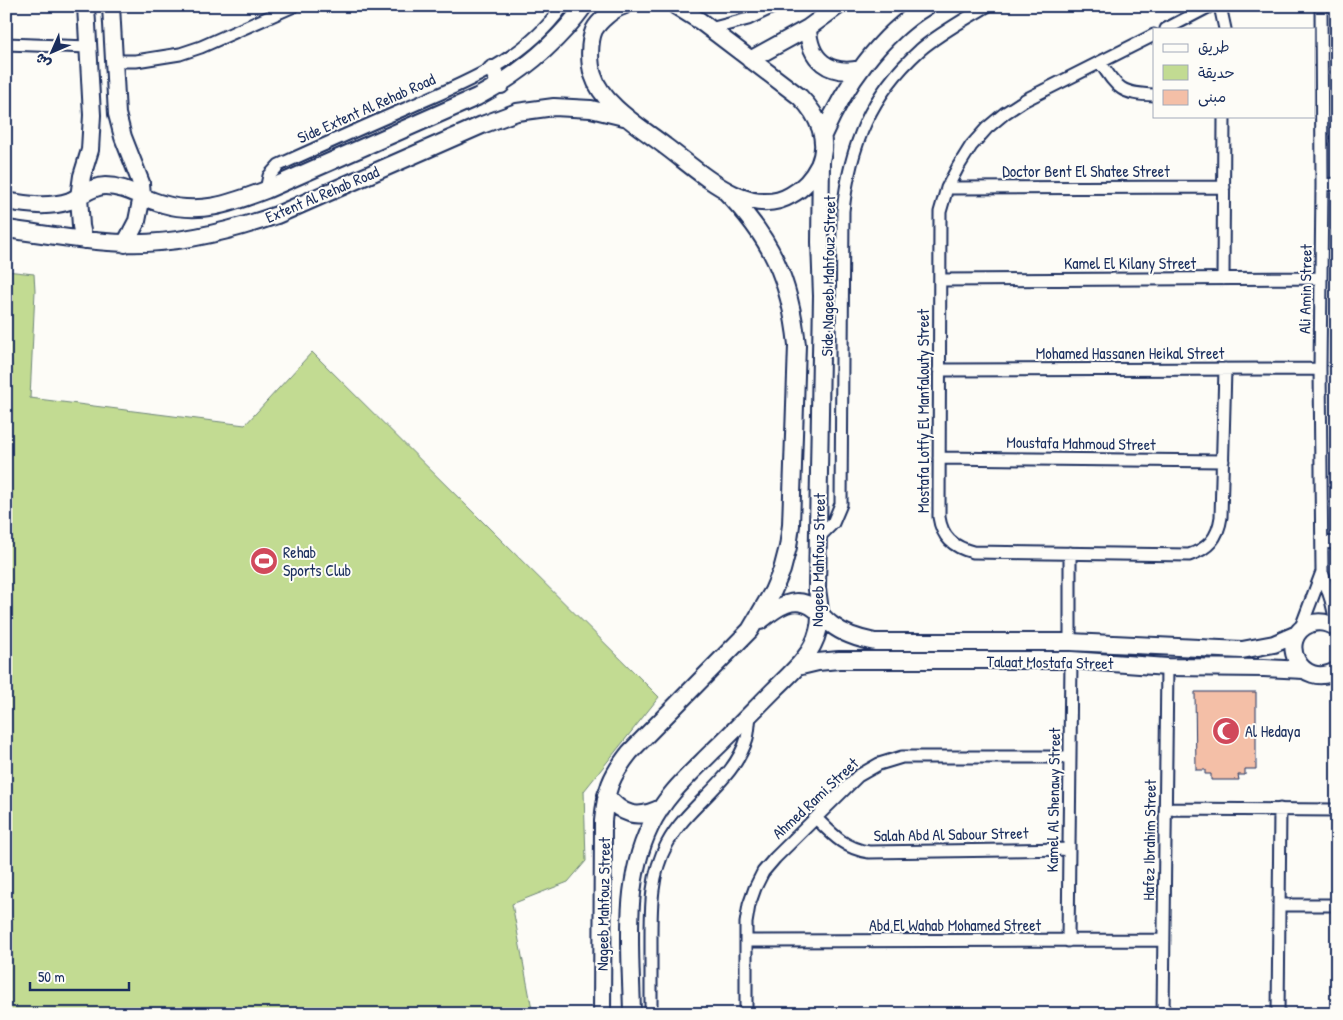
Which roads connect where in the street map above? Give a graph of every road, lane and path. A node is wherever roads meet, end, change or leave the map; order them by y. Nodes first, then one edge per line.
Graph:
1 (86, 6) edge
2 (111, 6) edge
3 (294, 6) edge
4 (623, 6) edge
5 (676, 6) edge
6 (775, 6) edge
7 (838, 6) edge
8 (927, 6) edge
9 (986, 6) edge
10 (1210, 6) edge
11 (1220, 6) edge
12 (1321, 6) edge
13 (575, 9) edge
14 (268, 12) edge
15 (703, 19) edge
16 (808, 28) junction
17 (1168, 28) edge
18 (1224, 28) edge
19 (594, 30) junction
20 (1153, 36) edge
21 (6, 44) edge
22 (88, 47) junction
23 (750, 60) junction
24 (114, 61) junction
25 (1100, 62) junction
26 (492, 69) junction
27 (861, 69) junction
28 (501, 85) junction
29 (1153, 95) edge
30 (117, 114) junction
31 (92, 115) junction
32 (628, 118) junction
33 (1224, 118) edge
34 (822, 135) junction
35 (821, 160) junction
36 (1337, 184) edge
37 (1322, 185) junction
38 (1224, 187) junction
39 (947, 188) junction
40 (266, 190) junction
41 (725, 190) junction
42 (142, 196) junction
43 (79, 197) junction
44 (6, 201) edge
45 (6, 229) edge
46 (84, 240) junction
47 (125, 244) junction
48 (1321, 278) junction
49 (1223, 279) junction
50 (940, 280) junction
51 (1225, 369) junction
52 (1320, 369) junction
53 (939, 370) junction
54 (939, 458) junction
55 (1223, 461) junction
56 (818, 537) junction
57 (1337, 542) edge
58 (1322, 543) junction
59 (1070, 553) junction
60 (1322, 572) junction
61 (820, 615) junction
62 (1337, 626) edge
63 (750, 630) junction
64 (1298, 633) junction
65 (1070, 642) junction
66 (1072, 660) junction
67 (797, 667) junction
68 (1167, 667) junction
69 (1304, 670) junction
70 (1336, 670) edge
71 (750, 715) junction
72 (1070, 756) junction
73 (606, 795) junction
74 (661, 808) junction
75 (1166, 809) junction
76 (1280, 809) junction
77 (1337, 810) edge
78 (816, 818) junction
79 (1069, 850) junction
80 (1279, 905) junction
81 (1337, 905) edge
82 (1068, 940) junction
83 (1164, 940) junction
84 (746, 942) junction
85 (602, 1014) edge
86 (632, 1014) edge
87 (651, 1014) edge
88 (746, 1014) edge
89 (1163, 1014) edge
90 (1278, 1014) edge

1 - 22 street
2 - 24 street
3 - 14 street
4 - 19 street
5 - 15 street
6 - 15 street
7 - 16 street
8 - 27 street
9 - 56 street, Side Nageeb Mahfouz Street
10 - 17 street
11 - 18 street
12 - 37 street, Ali Amin Street
13 - 19 street
13 - 26 street, Side Extent Al Rehab Road
13 - 28 street, Extent Al Rehab Road
14 - 24 street
15 - 23 street
16 - 23 street
16 - 27 street
19 - 32 street
20 - 25 street, Mostafa Lotfy El Manfalouty Street
21 - 22 street
22 - 31 street
23 - 34 street
24 - 30 street
25 - 29 street
25 - 39 street, Mostafa Lotfy El Manfalouty Street
26 - 28 street
26 - 40 street, Side Extent Al Rehab Road
27 - 34 street
28 - 40 street, Extent Al Rehab Road
30 - 31 street
30 - 42 street
31 - 43 street
32 - 41 street
32 - 47 street, Extent Al Rehab Road
33 - 38 street
34 - 35 street, Nageeb Mahfouz Street
35 - 41 street
35 - 56 street, Nageeb Mahfouz Street
36 - 37 street
37 - 48 street, Ali Amin Street
38 - 39 street, Doctor Bent El Shatee Street
38 - 49 street
39 - 50 street, Mostafa Lotfy El Manfalouty Street
40 - 42 street, Extent Al Rehab Road
41 - 63 street, Nageeb Mahfouz Street
42 - 43 street, Extent Al Rehab Road
42 - 47 street
43 - 44 street, Extent Al Rehab Road
43 - 46 street
45 - 46 street, Extent Al Rehab Road
46 - 47 street, Extent Al Rehab Road
48 - 49 street, Kamel El Kilany Street
48 - 52 street, Ali Amin Street
49 - 50 street, Kamel El Kilany Street
50 - 53 street, Mostafa Lotfy El Manfalouty Street
51 - 52 street, Mohamed Hassanen Heikal Street
51 - 53 street, Mohamed Hassanen Heikal Street
51 - 55 street, Mostafa Lotfy El Manfalouty Street
52 - 58 street, Ali Amin Street
53 - 54 street, Mostafa Lotfy El Manfalouty Street
54 - 55 street, Moustafa Mahmoud Street
54 - 59 street, Mostafa Lotfy El Manfalouty Street
55 - 59 street, Mostafa Lotfy El Manfalouty Street
56 - 61 street, Nageeb Mahfouz Street
57 - 58 street
58 - 60 street, Ali Amin Street
59 - 65 street
60 - 62 street, Ali Amin Street
60 - 64 street, Ali Amin Street
61 - 63 street, Talaat Mostafa Street
61 - 65 street, Talaat Mostafa Street
61 - 67 street, Nageeb Mahfouz Street
62 - 64 street, Talaat Mostafa Street
63 - 73 street, Nageeb Mahfouz Street
64 - 65 street, Talaat Mostafa Street
64 - 69 street
66 - 67 street, Talaat Mostafa Street
66 - 68 street, Talaat Mostafa Street
66 - 72 street, Kamel Al Shenawy Street
67 - 71 street, Nageeb Mahfouz Street
68 - 69 street, Talaat Mostafa Street
68 - 75 street, Hafez Ibrahim Street
69 - 70 street, Talaat Mostafa Street
71 - 74 street, Nageeb Mahfouz Street
71 - 87 street
72 - 78 street, Ahmed Rami Street
72 - 79 street, Kamel Al Shenawy Street
73 - 74 street
73 - 85 street, Nageeb Mahfouz Street
74 - 86 street, Nageeb Mahfouz Street
75 - 76 street
75 - 83 street, Hafez Ibrahim Street
76 - 77 street
76 - 80 street
78 - 79 street, Salah Abd Al Sabour Street
78 - 84 street, Ahmed Rami Street
79 - 82 street, Kamel Al Shenawy Street
80 - 81 street
80 - 90 street
82 - 83 street, Abd El Wahab Mohamed Street
82 - 84 street, Abd El Wahab Mohamed Street
83 - 89 street, Hafez Ibrahim Street
84 - 88 street, Ahmed Rami Street

